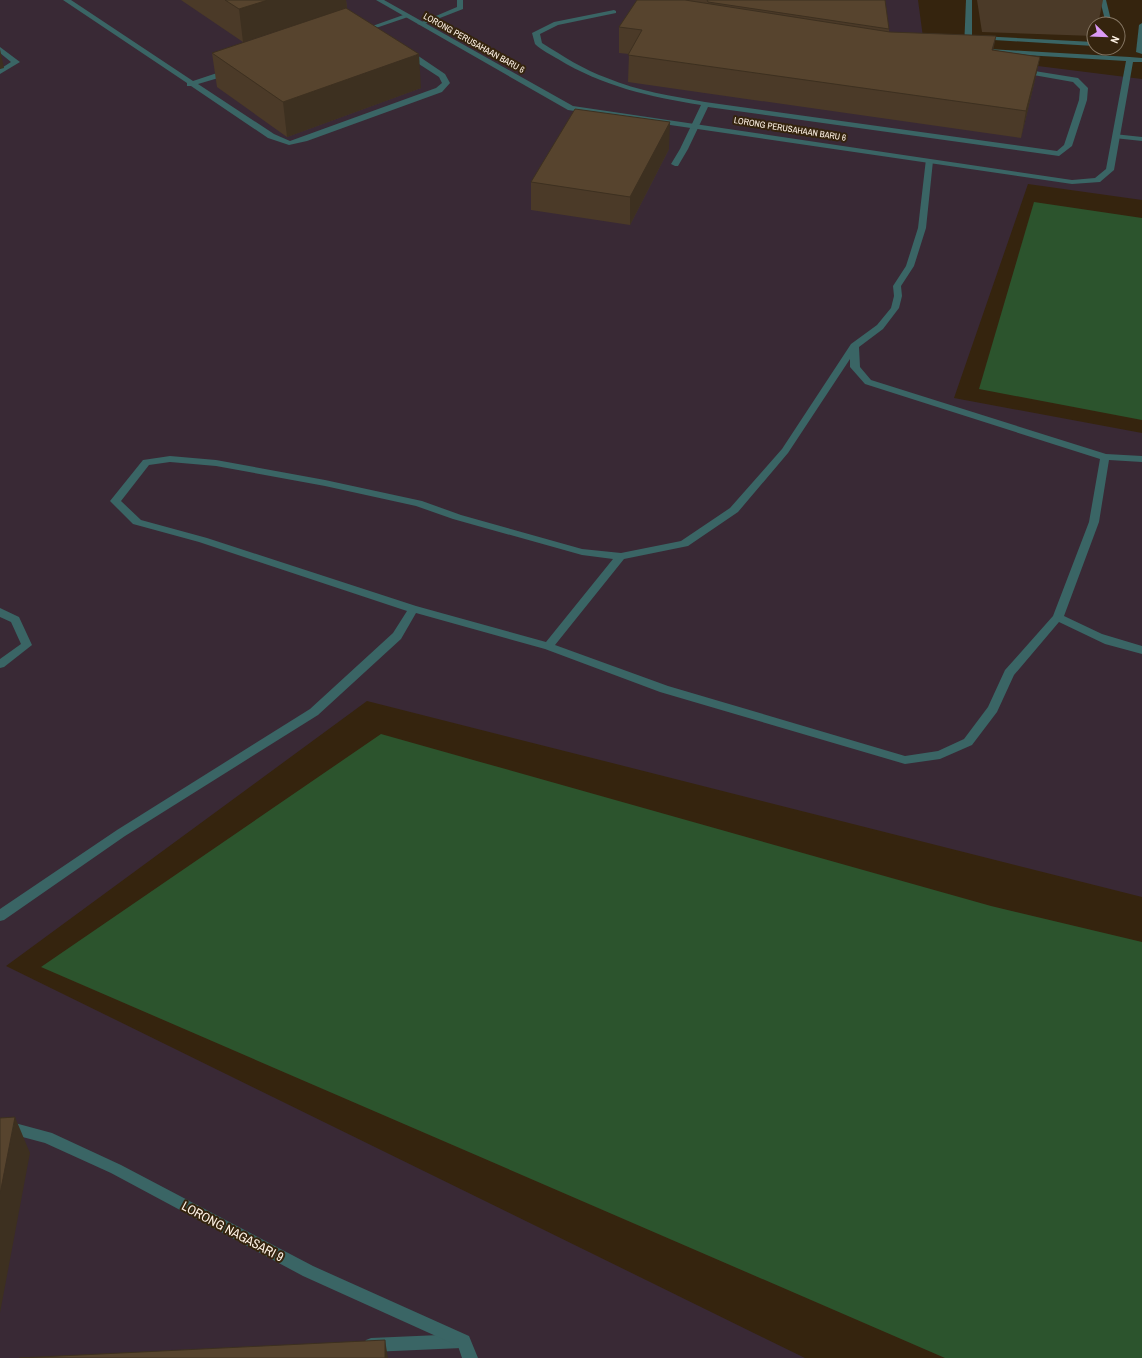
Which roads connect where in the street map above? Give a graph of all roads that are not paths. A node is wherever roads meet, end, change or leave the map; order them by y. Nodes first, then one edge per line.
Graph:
1 (66, 0) edge
2 (378, 0) edge
3 (460, 0) edge
4 (969, 0) edge
5 (1103, 0) edge
6 (614, 12) dead end
7 (406, 16) junction
8 (1107, 16) edge
9 (420, 24) junction
10 (1142, 25) edge
11 (378, 35) edge
12 (968, 37) junction
13 (1086, 44) edge
14 (0, 49) edge
15 (402, 50) edge
16 (1142, 52) edge
17 (1130, 59) junction
18 (1142, 60) edge
19 (234, 70) edge
20 (1013, 70) edge
21 (0, 72) edge
22 (190, 84) junction
23 (705, 104) junction
24 (696, 125) junction
25 (1117, 136) junction
26 (1142, 139) edge
27 (929, 160) junction
28 (675, 164) dead end
29 (854, 346) junction
30 (1105, 457) junction
31 (1142, 460) edge
32 (621, 556) junction
33 (413, 609) junction
34 (0, 612) edge
35 (1058, 617) junction
36 (548, 646) junction
37 (1142, 650) edge
38 (0, 664) edge
39 (0, 916) edge
40 (0, 1125) edge
41 (464, 1341) junction
42 (361, 1346) edge
43 (470, 1358) edge

1 - 22 street
2 - 7 street, LORONG PERUSAHAAN BARU 6
3 - 9 street
4 - 12 street
5 - 8 street
6 - 23 street
7 - 9 street, LORONG PERUSAHAAN BARU 6
7 - 11 street
9 - 24 street, LORONG PERUSAHAAN BARU 6
10 - 16 street
12 - 13 street
12 - 17 street
14 - 21 street
15 - 22 street
17 - 18 street
17 - 25 street, LORONG PERUSAHAAN BARU 6
19 - 22 street
20 - 23 street
23 - 24 street
24 - 27 street, LORONG PERUSAHAAN BARU 6
24 - 28 street
25 - 26 street
25 - 27 street, LORONG PERUSAHAAN BARU 6
27 - 29 street
29 - 30 street
29 - 32 street
30 - 31 street
30 - 35 street
32 - 33 street
32 - 36 street
33 - 36 street
33 - 39 street
34 - 38 street
35 - 36 street
35 - 37 street
40 - 41 street, LORONG NAGASARI 9
41 - 42 street
41 - 43 street

